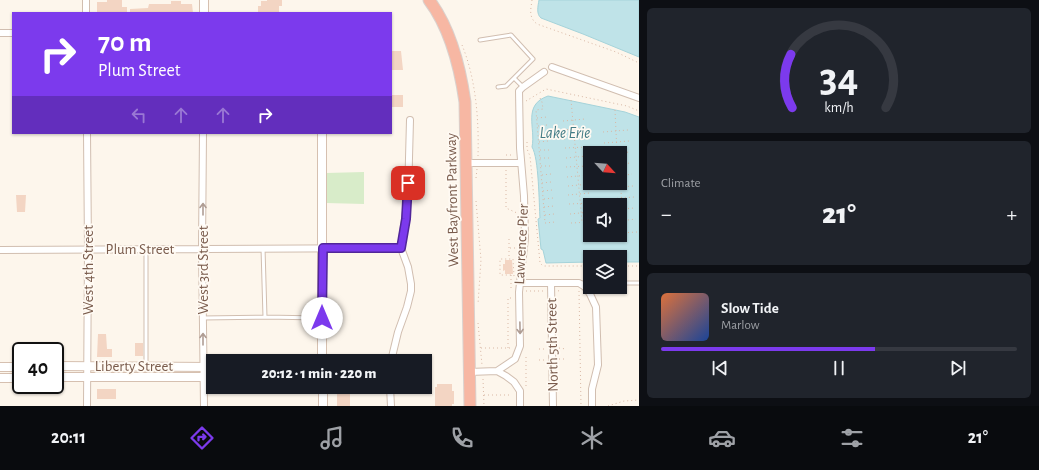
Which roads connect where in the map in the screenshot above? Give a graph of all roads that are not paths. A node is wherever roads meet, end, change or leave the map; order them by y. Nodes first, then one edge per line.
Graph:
1 (86, 0) edge
2 (204, 0) edge
3 (429, 0) edge
4 (86, 12) edge
5 (204, 12) edge
6 (0, 33) edge
7 (12, 33) edge
8 (480, 40) dead end
9 (552, 67) dead end
10 (544, 72) dead end
11 (514, 78) junction
12 (523, 86) junction
13 (498, 87) dead end
14 (639, 98) edge
15 (410, 120) dead end
16 (87, 134) edge
17 (203, 134) edge
18 (322, 134) edge
19 (466, 163) junction
20 (520, 163) junction
21 (202, 248) junction
22 (263, 248) junction
23 (323, 248) junction
24 (401, 248) junction
25 (88, 249) junction
26 (146, 249) junction
27 (0, 250) edge
28 (520, 283) junction
29 (551, 283) junction
30 (627, 283) edge
31 (639, 283) edge
32 (583, 285) edge
33 (579, 286) junction
34 (265, 317) junction
35 (203, 318) junction
36 (322, 318) junction
37 (322, 354) edge
38 (393, 354) edge
39 (64, 366) edge
40 (87, 366) junction
41 (146, 366) junction
42 (203, 366) junction
43 (0, 367) edge
44 (12, 367) edge
45 (497, 371) junction
46 (469, 372) junction
47 (64, 377) edge
48 (86, 377) junction
49 (204, 377) junction
50 (0, 378) edge
51 (12, 378) edge
52 (323, 394) edge
53 (390, 394) edge
54 (87, 406) edge
55 (204, 406) edge
56 (323, 406) edge
57 (391, 406) edge
58 (470, 406) edge
59 (520, 406) edge
60 (553, 406) edge
61 (592, 406) edge

1 - 4 street
2 - 5 street
3 - 19 highway, West Bayfront Parkway
6 - 7 street
8 - 11 lane
9 - 14 street
10 - 12 street
11 - 12 lane
11 - 13 lane
12 - 20 street, Lawrence Pier
15 - 24 street
16 - 25 street, West 4th Street
21 -> 17 street, West 3rd Street
18 - 23 street
19 - 20 street
19 - 46 highway, West Bayfront Parkway
20 - 28 street, Lawrence Pier
21 - 22 street, Plum Street
21 - 26 street, Plum Street
21 - 35 street, West 3rd Street
22 - 23 street, Plum Street
22 - 34 lane
23 - 24 street, Plum Street
23 - 36 street
24 - 38 street
25 - 26 street, Plum Street
25 - 27 street, Plum Street
25 - 40 street, West 4th Street
26 - 41 lane
28 - 29 street
28 -> 45 street, Lawrence Pier
29 - 33 street
29 - 60 street, North 5th Street
30 - 31 lane
32 - 33 lane
33 - 61 street
34 - 35 lane
34 - 36 lane
42 -> 35 street, West 3rd Street
36 - 37 street
39 - 40 street, Liberty Street
40 - 41 street, Liberty Street
40 - 48 street, West 4th Street
41 - 42 street, Liberty Street
42 - 49 street, West 3rd Street
43 - 44 street
45 - 46 street
45 - 59 street
46 - 58 highway, West Bayfront Parkway
47 - 48 street, Liberty Street
48 - 49 street, Liberty Street
48 - 54 street, West 4th Street
49 - 55 street, West 3rd Street
50 - 51 street
52 - 56 street
53 - 57 street

